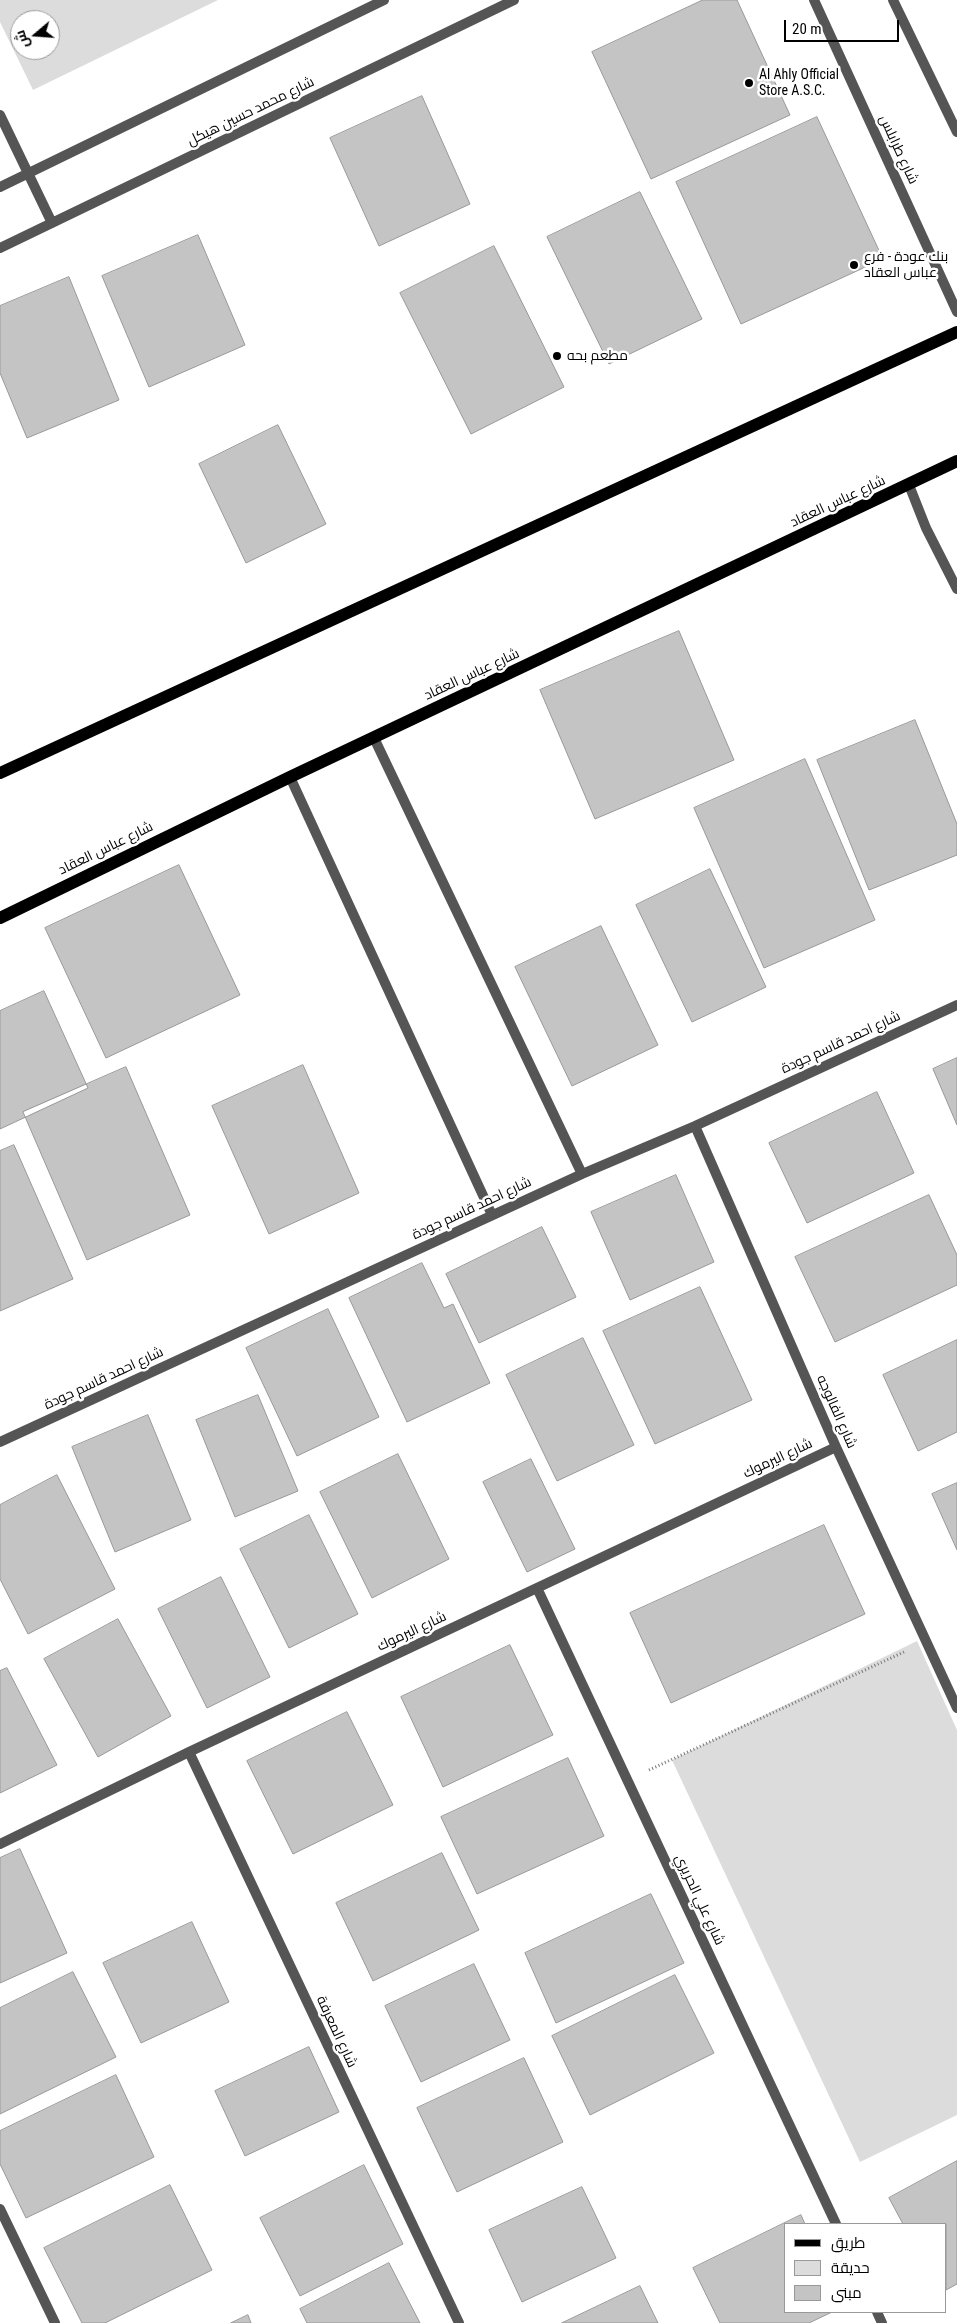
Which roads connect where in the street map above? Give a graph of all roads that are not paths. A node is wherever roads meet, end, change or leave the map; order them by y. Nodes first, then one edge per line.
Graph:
1 (384, 0) edge
2 (514, 0) edge
3 (814, 0) edge
4 (893, 0) edge
5 (0, 116) edge
6 (957, 132) edge
7 (29, 173) junction
8 (0, 187) edge
9 (52, 223) junction
10 (0, 248) edge
11 (957, 312) edge
12 (957, 332) edge
13 (957, 461) edge
14 (909, 485) junction
15 (957, 589) edge
16 (374, 738) junction
17 (0, 773) edge
18 (290, 777) junction
19 (0, 918) edge
20 (957, 1006) edge
21 (695, 1126) junction
22 (582, 1174) junction
23 (492, 1215) junction
24 (0, 1442) edge
25 (836, 1447) junction
26 (537, 1588) junction
27 (957, 1708) edge
28 (189, 1752) junction
29 (0, 1844) edge
30 (0, 2209) edge
31 (836, 2223) edge
32 (55, 2323) edge
33 (459, 2323) edge

1 - 7 street
2 - 9 street, شارع محمد حسين هيكل
3 - 11 street, شارع طرابلس
4 - 6 street
5 - 7 street
7 - 8 street
7 - 9 street
9 - 10 street, شارع محمد حسين هيكل
12 - 17 main road
13 - 14 main road, شارع عباس العقاد
14 - 15 street
14 - 16 main road, شارع عباس العقاد
16 - 18 main road, شارع عباس العقاد
16 - 22 street
18 - 19 main road, شارع عباس العقاد
18 - 23 street
20 - 21 street, شارع احمد قاسم جودة
21 - 22 street, شارع احمد قاسم جودة
21 - 25 street, شارع الفالوجه
22 - 23 street, شارع احمد قاسم جودة
23 - 24 street, شارع احمد قاسم جودة
25 - 26 street, شارع اليرموك
25 - 27 street, شارع الفالوجه
26 - 28 street, شارع اليرموك
26 - 31 street, شارع علي الحريري
28 - 29 street, شارع اليرموك
28 - 33 street, شارع المعرفة
30 - 32 street

